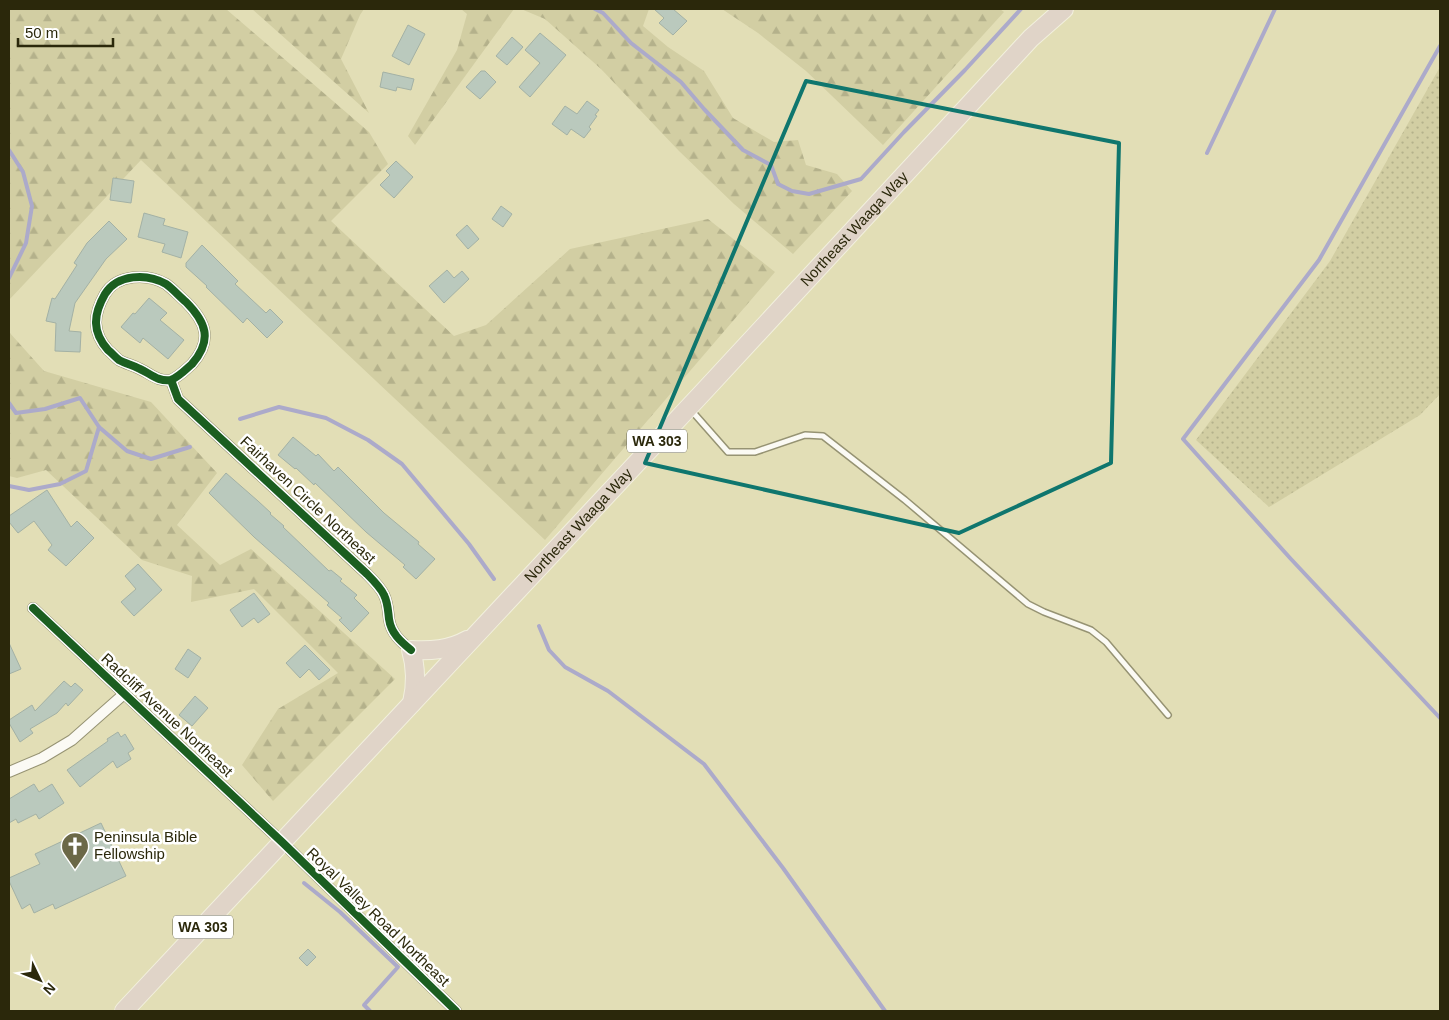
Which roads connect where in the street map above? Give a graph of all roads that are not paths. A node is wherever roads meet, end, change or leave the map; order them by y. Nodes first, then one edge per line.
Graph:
1 (1052, 9) edge
2 (1064, 9) edge
3 (1031, 38) junction
4 (171, 380) junction
5 (688, 407) junction
6 (33, 608) dead end
7 (474, 637) junction
8 (411, 650) junction
9 (124, 694) junction
10 (412, 703) junction
11 (1168, 715) dead end
12 (9, 772) edge
13 (282, 842) junction
14 (124, 1011) edge
15 (456, 1011) edge

1 - 3 highway, WA 303
2 - 3 highway, WA 303
3 - 5 highway, Northeast Waaga Way / WA 303
4 - 4 street
4 - 8 street, Fairhaven Circle Northeast
5 - 7 highway, Northeast Waaga Way / WA 303
5 - 11 lane
6 - 9 street, Radcliff Avenue Northeast
7 - 8 highway
7 - 10 highway, Northeast Waaga Way / WA 303
8 - 10 highway
9 - 12 street
9 - 13 street, Radcliff Avenue Northeast
10 - 13 highway, Northeast Waaga Way / WA 303
13 - 14 highway, Northeast Waaga Way / WA 303
13 - 15 street, Royal Valley Road Northeast

